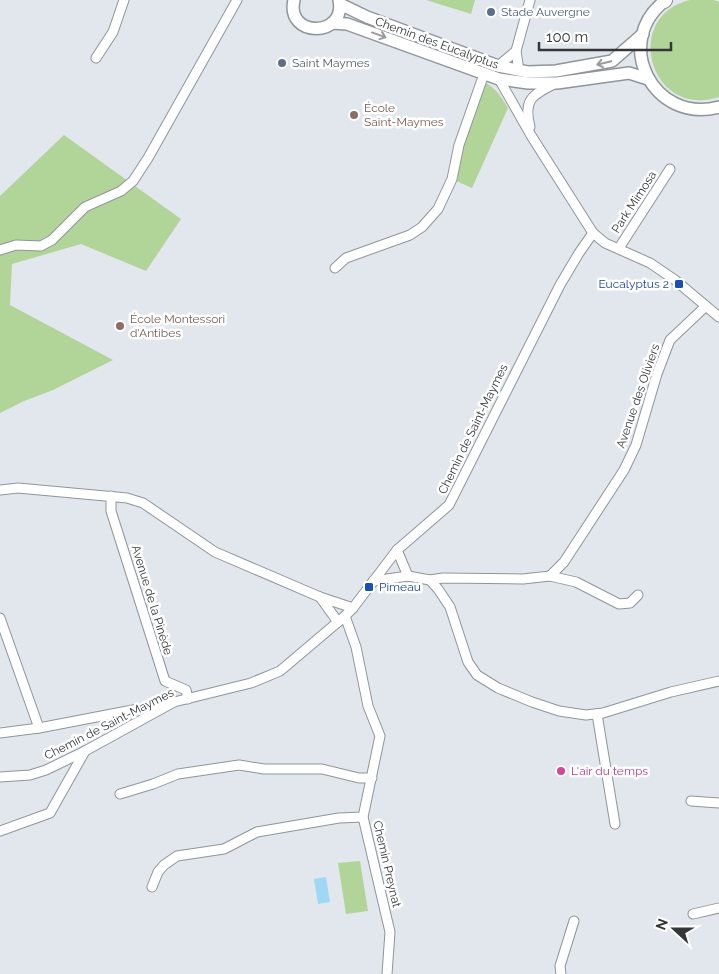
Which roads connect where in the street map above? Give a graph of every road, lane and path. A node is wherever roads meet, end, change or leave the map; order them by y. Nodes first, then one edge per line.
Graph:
1 (124, 0) edge
2 (237, 0) edge
3 (530, 0) edge
4 (665, 0) edge
5 (291, 2) edge
6 (339, 2) edge
7 (332, 23) junction
8 (642, 34) junction
9 (516, 51) junction
10 (96, 58) dead end
11 (498, 66) junction
12 (519, 71) junction
13 (484, 74) junction
14 (648, 78) junction
15 (499, 79) junction
16 (557, 83) junction
17 (719, 108) edge
18 (532, 137) junction
19 (670, 170) dead end
20 (593, 233) junction
21 (619, 248) junction
22 (0, 250) edge
23 (335, 268) dead end
24 (706, 306) junction
25 (719, 317) edge
26 (0, 490) edge
27 (111, 496) junction
28 (397, 550) junction
29 (564, 562) junction
30 (408, 576) junction
31 (550, 576) junction
32 (430, 580) junction
33 (570, 580) junction
34 (373, 581) junction
35 (638, 595) dead end
36 (320, 597) junction
37 (353, 608) junction
38 (0, 618) edge
39 (341, 619) junction
40 (719, 681) edge
41 (188, 699) junction
42 (174, 702) junction
43 (597, 714) junction
44 (39, 728) junction
45 (0, 733) edge
46 (85, 751) junction
47 (0, 777) edge
48 (372, 778) junction
49 (120, 794) dead end
50 (691, 801) dead end
51 (719, 803) edge
52 (363, 817) junction
53 (615, 824) dead end
54 (0, 831) edge
55 (152, 887) dead end
56 (719, 908) edge
57 (693, 914) dead end
58 (574, 921) dead end
59 (387, 974) edge
60 (561, 974) edge

1 - 10 street
2 - 22 street
3 - 9 street
4 - 8 main road
5 - 7 main road, Chemin des Eucalyptus
6 - 7 main road
6 - 11 main road, Chemin des Eucalyptus
7 -> 13 main road, Chemin des Eucalyptus
8 -> 12 main road, Chemin des Eucalyptus
8 - 14 main road
9 - 11 street
9 - 12 street
11 - 12 main road, Chemin des Eucalyptus
13 - 15 main road, Chemin des Eucalyptus
13 - 23 street
14 - 16 main road
14 - 17 main road
15 - 16 main road
15 - 18 street, Chemin des Eucalyptus
16 - 18 street, Chemin des Eucalyptus
18 - 20 street, Chemin des Eucalyptus
19 - 21 street, Park Mimosa
20 - 21 street, Chemin des Eucalyptus
20 - 28 street, Chemin de Saint-Maymes
21 - 24 street, Chemin des Eucalyptus
24 - 25 street, Chemin des Eucalyptus
24 - 29 street, Avenue des Oliviers
26 - 27 street
27 - 36 street
27 - 41 street, Avenue de la Pinède
28 - 30 street
28 - 34 street, Chemin de Saint-Maymes
29 - 31 street, Avenue des Oliviers
29 - 33 street
30 - 32 street
30 - 34 street
31 - 32 street
31 - 33 street
32 - 43 street
33 - 35 street
34 - 37 street, Chemin de Saint-Maymes
36 - 37 street
36 - 39 street, Chemin Preynat
37 - 39 street, Chemin de Saint-Maymes
38 - 44 street
39 - 41 street, Chemin de Saint-Maymes
39 - 48 street, Chemin Preynat
40 - 43 street
41 - 42 street, Chemin de Saint-Maymes
42 - 44 street
42 - 46 street, Chemin de Saint-Maymes
43 - 53 street
44 - 45 street
46 - 47 street, Chemin de Saint-Maymes
46 - 54 street
48 - 49 street
48 - 52 street, Chemin Preynat
50 - 51 street
52 - 55 street
52 - 59 street, Chemin Preynat
56 - 57 street
58 - 60 street

